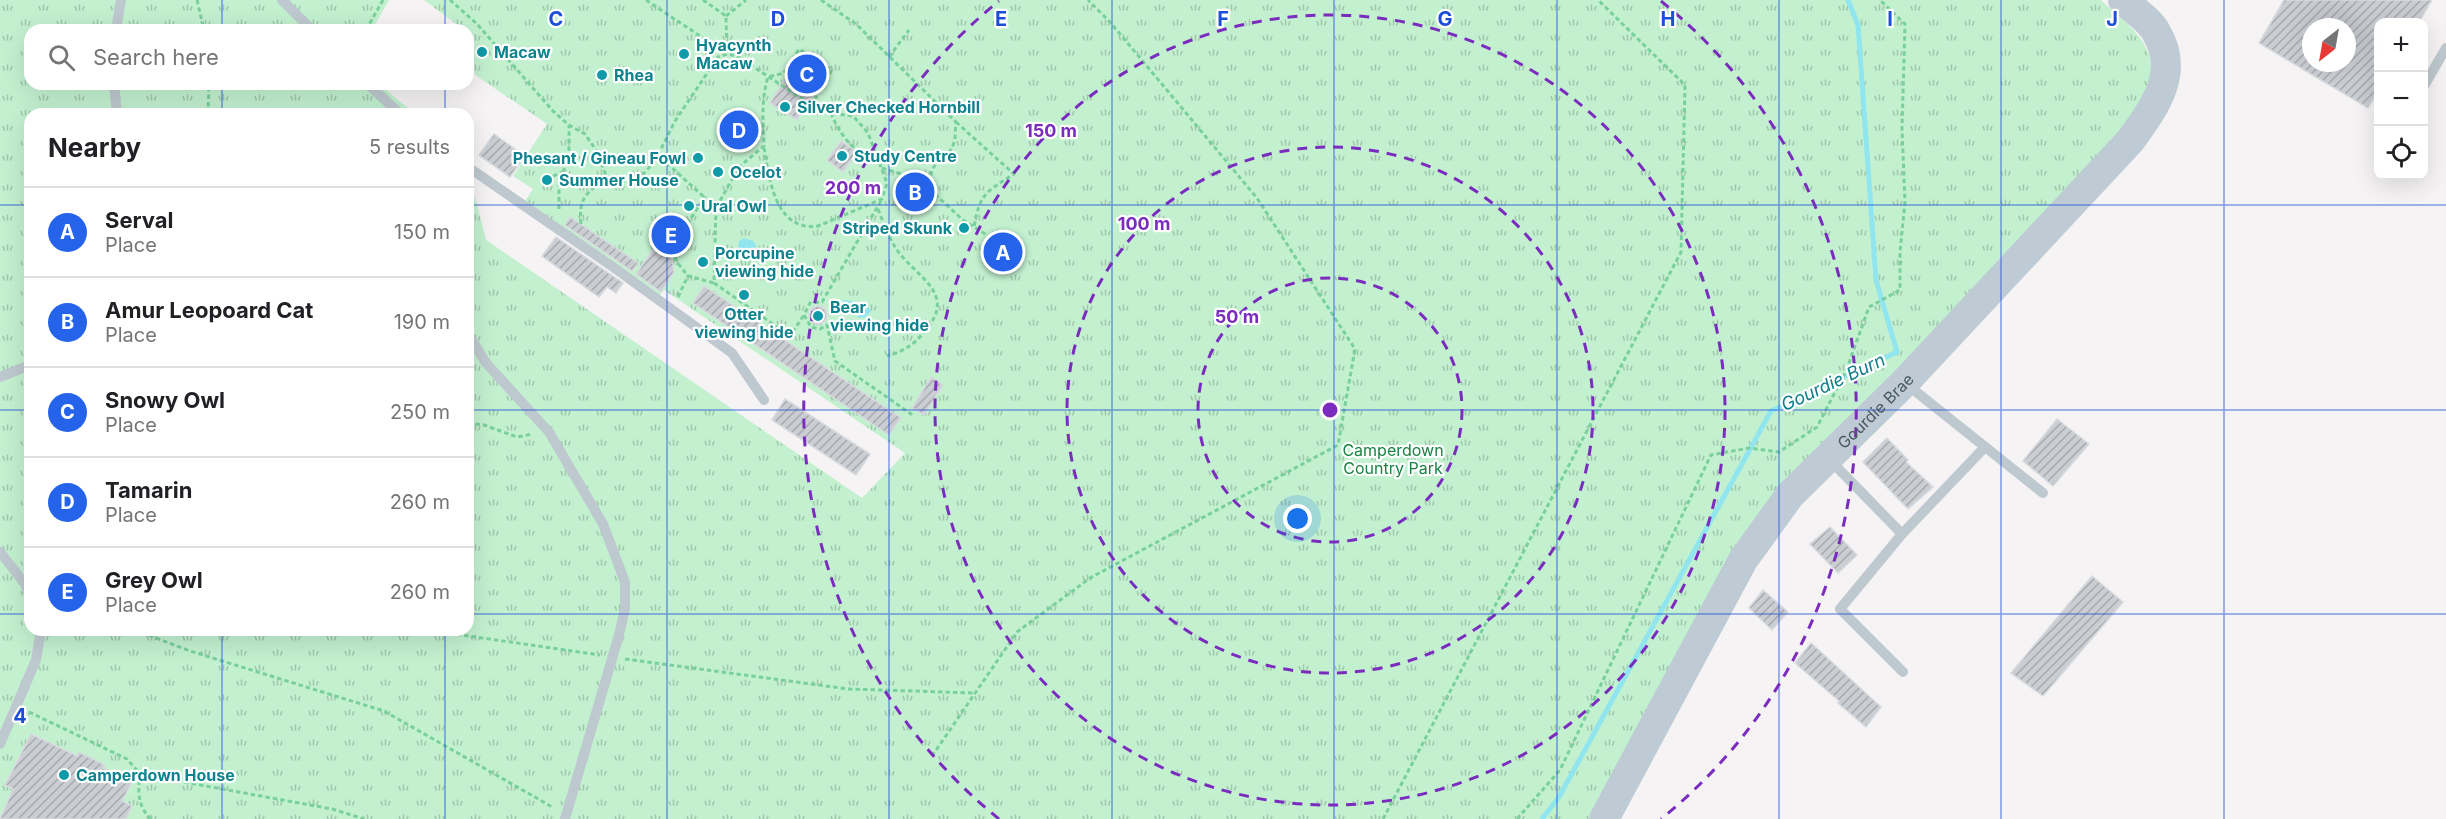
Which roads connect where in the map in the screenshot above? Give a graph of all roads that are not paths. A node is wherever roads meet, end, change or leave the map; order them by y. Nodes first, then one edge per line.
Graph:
1 (121, 0) edge
2 (282, 0) edge
3 (2123, 0) edge
4 (117, 24) edge
5 (306, 24) edge
6 (2446, 48) edge
7 (2428, 79) edge
8 (115, 90) edge
9 (374, 90) edge
10 (116, 108) edge
11 (394, 108) edge
12 (474, 171) edge
13 (474, 344) edge
14 (24, 367) edge
15 (0, 377) edge
16 (1905, 382) junction
17 (764, 400) dead end
18 (1985, 447) junction
19 (1828, 458) junction
20 (2043, 493) dead end
21 (1902, 534) junction
22 (0, 552) edge
23 (24, 583) edge
24 (40, 636) edge
25 (1903, 672) dead end
26 (0, 744) edge
27 (566, 817) edge
28 (1604, 819) edge

1 - 4 lane
2 - 5 lane
3 - 16 street, Gourdie Brae
6 - 7 lane
8 - 10 lane
9 - 11 lane
12 - 17 lane
13 - 27 lane
14 - 15 lane
16 - 18 lane
16 - 19 street, Gourdie Brae
18 - 20 lane
18 - 21 lane
19 - 21 lane
19 - 28 street, Gourdie Brae
21 - 25 lane
22 - 23 lane
24 - 26 lane

